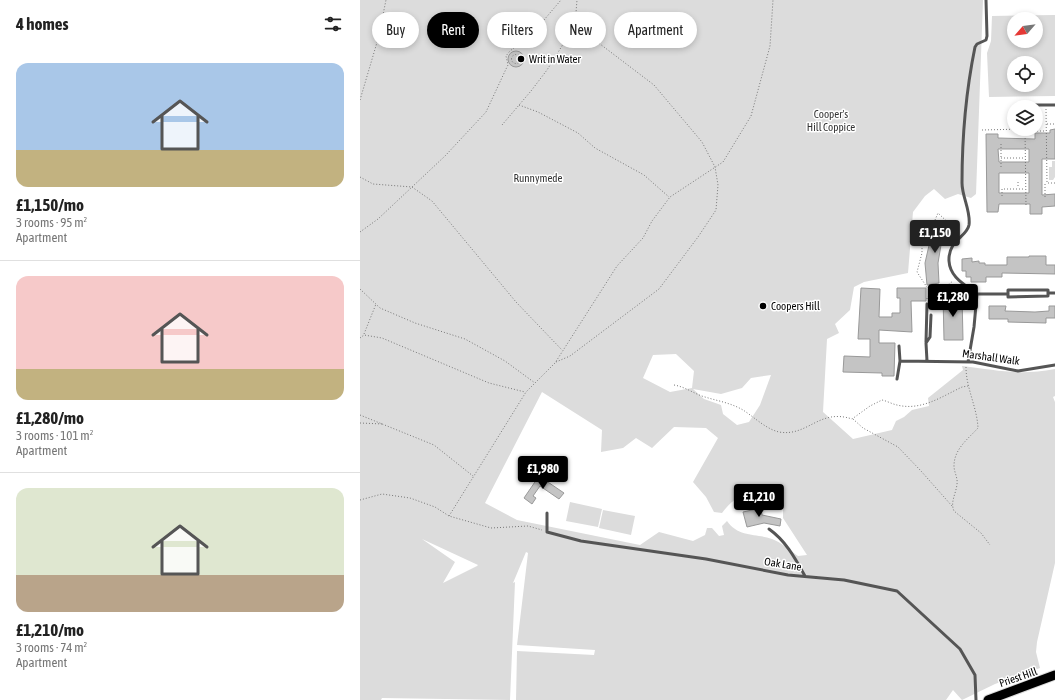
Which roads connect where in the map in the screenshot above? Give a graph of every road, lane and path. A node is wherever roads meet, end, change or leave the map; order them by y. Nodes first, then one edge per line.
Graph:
1 (386, 0) edge
2 (561, 0) edge
3 (577, 0) edge
4 (773, 0) edge
5 (986, 0) edge
6 (576, 12) edge
7 (560, 48) edge
8 (606, 48) edge
9 (521, 57) joint
10 (510, 62) dead end
11 (507, 63) junction
12 (360, 100) edge
13 (1055, 104) edge
14 (519, 105) junction
15 (1043, 105) edge
16 (1046, 105) junction
17 (1046, 118) joint
18 (1046, 124) junction
19 (1055, 124) edge
20 (502, 125) dead end
21 (982, 130) dead end
22 (1007, 130) edge
23 (1043, 131) edge
24 (1046, 131) junction
25 (1025, 136) edge
26 (1001, 144) dead end
27 (1001, 158) junction
28 (1025, 158) junction
29 (715, 167) junction
30 (1001, 167) dead end
31 (360, 177) edge
32 (1018, 182) dead end
33 (1042, 183) dead end
34 (1046, 183) junction
35 (1055, 183) edge
36 (412, 187) junction
37 (1018, 189) junction
38 (1026, 189) junction
39 (1002, 196) dead end
40 (670, 197) junction
41 (1045, 198) dead end
42 (1026, 206) dead end
43 (360, 232) edge
44 (961, 235) junction
45 (957, 278) junction
46 (360, 289) edge
47 (1048, 293) junction
48 (1055, 293) edge
49 (977, 294) junction
50 (1008, 294) junction
51 (932, 295) junction
52 (376, 304) junction
53 (927, 304) joint
54 (931, 315) dead end
55 (364, 335) junction
56 (360, 338) edge
57 (926, 343) junction
58 (899, 346) dead end
59 (563, 350) junction
60 (900, 361) junction
61 (927, 361) junction
62 (967, 362) junction
63 (555, 363) junction
64 (1055, 365) edge
65 (897, 379) dead end
66 (536, 384) junction
67 (674, 385) dead end
68 (968, 386) junction
69 (526, 392) junction
70 (360, 414) edge
71 (852, 419) junction
72 (360, 423) edge
73 (385, 424) junction
74 (473, 476) junction
75 (360, 500) edge
76 (952, 506) junction
77 (548, 513) dead end
78 (448, 516) junction
79 (769, 529) dead end
80 (547, 532) junction
81 (990, 545) dead end
82 (805, 576) junction
83 (1055, 675) edge
84 (976, 700) edge
85 (988, 700) edge

1 - 12 path
2 - 11 path
3 - 6 path
4 - 29 path
5 - 44 lane
7 - 14 path
8 - 29 path
9 - 9 path
10 - 11 path
11 - 36 path
13 - 16 lane
14 - 20 path
14 - 40 path
15 - 16 lane
16 - 17 path
17 - 18 path
18 - 19 path
18 - 24 path
21 - 22 path
23 - 24 path
24 - 34 path
25 - 28 path
26 - 27 path
27 - 28 path
27 - 30 path
28 - 38 path
29 - 40 path
29 - 63 path
31 - 36 path
32 - 37 path
33 - 34 path
34 - 35 path
34 - 41 path
36 - 43 path
36 - 59 path
37 - 38 path
37 - 39 path
38 - 42 path
40 - 59 path
44 - 45 lane
44 - 51 path
45 - 49 lane
45 - 51 path
46 - 52 path
47 - 48 lane
47 - 50 lane
47 - 50 lane
49 - 50 lane
49 - 62 lane
51 - 53 path
52 - 55 path
52 - 66 path
53 - 57 lane
54 - 57 lane
55 - 56 path
55 - 69 path
57 - 61 lane
58 - 60 lane
59 - 63 path
60 - 61 lane, Marshall Walk
60 - 65 lane
61 - 62 lane, Marshall Walk
62 - 64 lane, Marshall Walk
62 - 68 path
63 - 66 path
66 - 69 path
67 - 71 path
68 - 71 path
68 - 76 path
69 - 74 path
70 - 73 path
71 - 76 path
72 - 73 path
73 - 74 path
74 - 78 path
75 - 78 path
76 - 81 path
77 - 80 lane
78 - 80 path
79 - 82 lane
80 - 82 lane, Oak Lane
82 - 84 lane, Oak Lane
83 - 85 main road, Priest Hill

